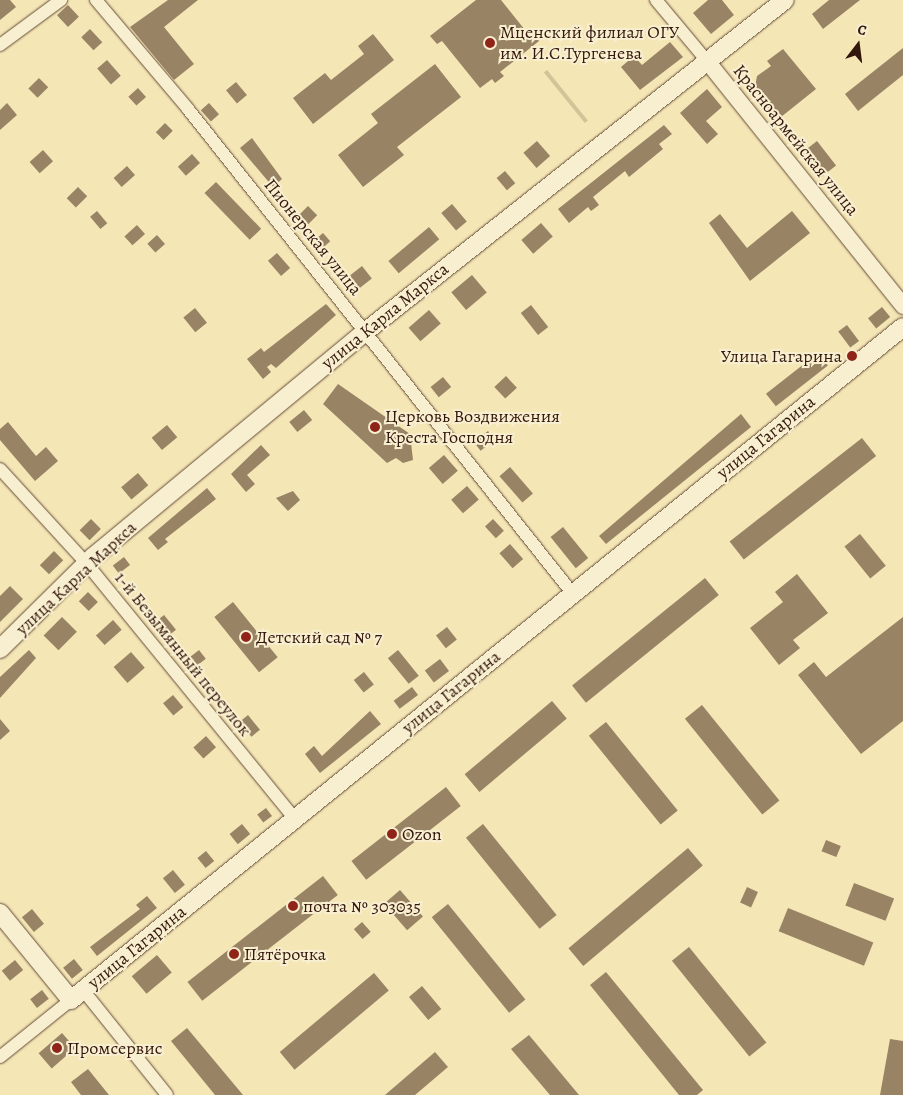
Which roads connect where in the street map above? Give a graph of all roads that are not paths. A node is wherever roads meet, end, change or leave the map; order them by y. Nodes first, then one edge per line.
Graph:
1 (61, 0) edge
2 (96, 0) edge
3 (656, 0) edge
4 (785, 0) edge
5 (0, 45) edge
6 (707, 61) junction
7 (903, 306) edge
8 (903, 327) edge
9 (365, 332) junction
10 (0, 469) edge
11 (87, 564) junction
12 (573, 594) junction
13 (0, 649) edge
14 (295, 818) junction
15 (0, 913) edge
16 (77, 995) junction
17 (0, 1057) edge
18 (167, 1095) edge

1 - 5 street
2 - 9 street, Пионерская улица
3 - 6 street, Красноармейская улица
4 - 6 main road, улица Карла Маркса
6 - 7 street, Красноармейская улица
6 - 9 main road, улица Карла Маркса
8 - 12 main road, улица Гагарина
9 - 11 main road, улица Карла Маркса
9 - 12 street, Пионерская улица
10 - 11 street, 1-й Безымянный переулок
11 - 13 main road, улица Карла Маркса
11 - 14 street, 1-й Безымянный переулок
12 - 14 main road, улица Гагарина
14 - 16 main road, улица Гагарина
15 - 16 main road
16 - 17 street, улица Гагарина
16 - 18 street

